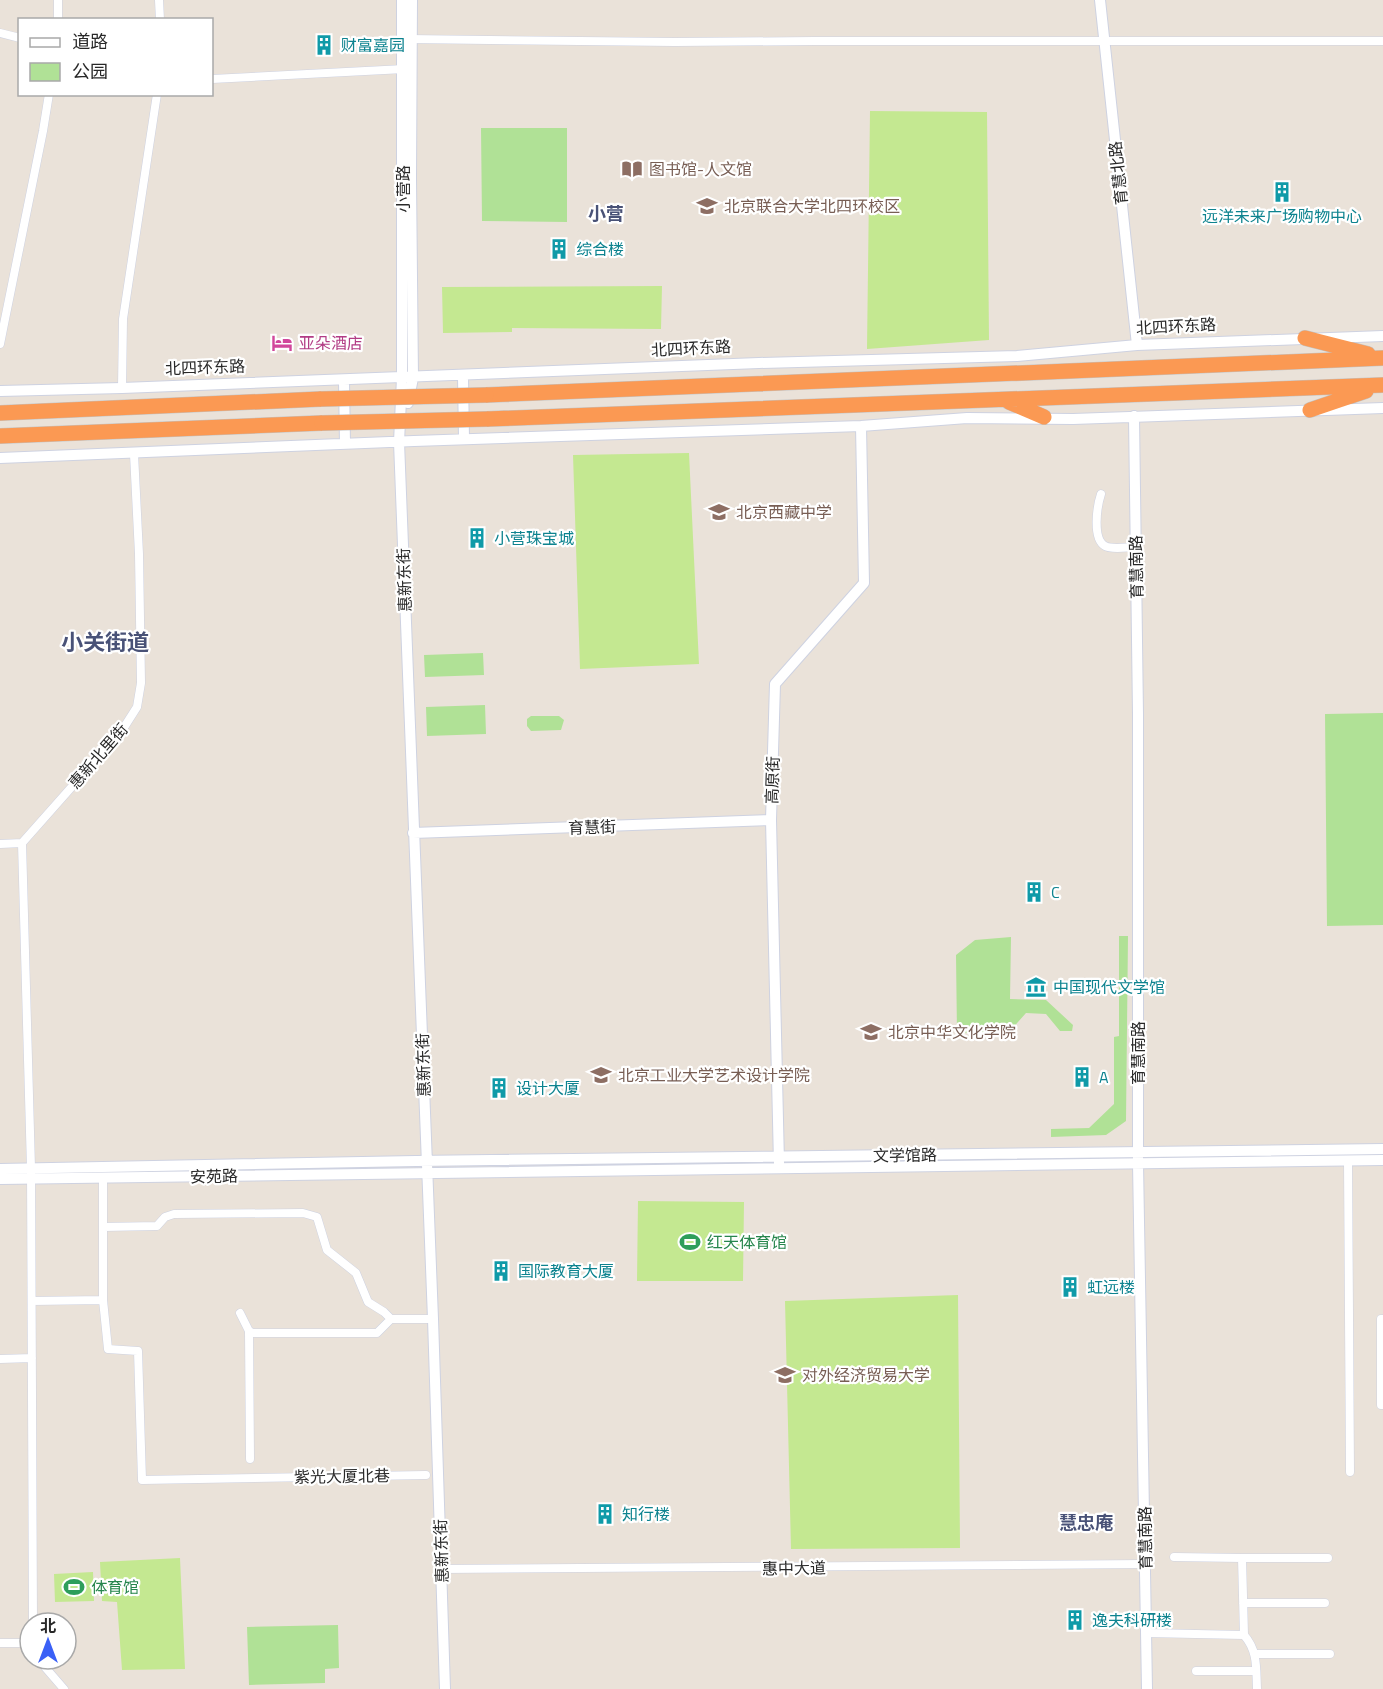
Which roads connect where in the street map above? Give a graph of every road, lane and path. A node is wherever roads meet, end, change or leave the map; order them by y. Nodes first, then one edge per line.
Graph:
1 (58, 0) edge
2 (159, 0) edge
3 (402, 0) edge
4 (412, 0) edge
5 (1100, 0) edge
6 (58, 18) edge
7 (160, 18) edge
8 (0, 33) edge
9 (18, 38) edge
10 (408, 39) junction
11 (1104, 40) junction
12 (1383, 41) edge
13 (412, 60) junction
14 (403, 71) junction
15 (213, 79) edge
16 (49, 96) edge
17 (157, 96) edge
18 (1383, 336) edge
19 (1305, 338) junction
20 (0, 344) edge
21 (1137, 345) junction
22 (1383, 358) edge
23 (463, 376) junction
24 (408, 378) junction
25 (344, 381) junction
26 (1383, 386) edge
27 (122, 388) junction
28 (0, 391) edge
29 (1004, 399) junction
30 (1383, 408) edge
31 (1310, 410) junction
32 (0, 413) edge
33 (1134, 416) junction
34 (1044, 417) junction
35 (861, 426) junction
36 (0, 436) edge
37 (464, 440) junction
38 (399, 442) junction
39 (345, 444) junction
40 (134, 454) junction
41 (0, 458) edge
42 (1101, 494) dead end
43 (1135, 547) junction
44 (771, 820) junction
45 (413, 833) junction
46 (22, 843) junction
47 (0, 844) edge
48 (1383, 1149) edge
49 (779, 1156) junction
50 (1138, 1158) junction
51 (1383, 1160) edge
52 (427, 1161) junction
53 (1348, 1161) junction
54 (0, 1168) edge
55 (779, 1168) junction
56 (32, 1173) junction
57 (427, 1173) junction
58 (103, 1178) junction
59 (0, 1179) edge
60 (103, 1227) junction
61 (103, 1300) junction
62 (32, 1301) junction
63 (240, 1313) dead end
64 (391, 1319) junction
65 (433, 1319) junction
66 (1383, 1319) edge
67 (249, 1331) junction
68 (32, 1358) junction
69 (0, 1359) edge
70 (1383, 1405) edge
71 (250, 1458) dead end
72 (1350, 1472) dead end
73 (426, 1475) dead end
74 (1174, 1557) dead end
75 (1242, 1558) junction
76 (1328, 1558) dead end
77 (1146, 1564) junction
78 (441, 1569) junction
79 (1243, 1604) junction
80 (1325, 1604) dead end
81 (33, 1611) edge
82 (1147, 1633) junction
83 (1244, 1635) junction
84 (0, 1643) edge
85 (18, 1643) edge
86 (1256, 1654) junction
87 (1330, 1654) dead end
88 (48, 1671) edge
89 (1196, 1671) dead end
90 (1256, 1671) junction
91 (64, 1689) edge
92 (446, 1689) edge
93 (1147, 1689) edge
94 (1257, 1689) edge

1 - 6 street
2 - 7 street
3 - 10 street, 小营路
4 - 10 street, 小营路
5 - 11 street, 育慧北路
8 - 9 street
10 - 11 street
10 - 13 street, 小营路
10 - 14 street, 小营路
11 - 12 street
11 - 21 street, 育慧北路
13 - 14 street
13 - 24 street, 小营路
14 - 15 street
14 - 24 street, 小营路
16 - 20 street
17 - 27 street
18 - 19 street, 北四环东路
19 - 21 street, 北四环东路
19 - 22 highway
21 - 23 street, 北四环东路
22 - 32 highway, bridge
23 - 24 street, 北四环东路
23 - 37 street
24 - 25 street, 北四环东路
24 - 38 street, 惠新东街
25 - 27 street, 北四环东路
25 - 39 street
26 - 29 highway
26 - 31 highway
27 - 28 street, 北四环东路
29 - 34 highway
29 - 36 highway, bridge
30 - 31 street
31 - 33 street
33 - 34 street
33 - 43 street, 育慧南路
34 - 35 street
35 - 37 street
35 - 44 street, 高原街
37 - 38 street
38 - 39 street
38 - 45 street, 惠新东街
39 - 40 street
40 - 41 street
40 - 46 street, 惠新北里街
42 - 43 street
43 - 50 street, 育慧南路
44 - 45 street, 育慧街
44 - 49 street, 高原街
45 - 52 street, 惠新东街
46 - 47 street
46 - 56 street
48 - 50 street, 文学馆路
49 - 50 street, 文学馆路
49 - 52 street, 文学馆路
49 - 55 street, 高原街
50 - 53 street, 文学馆路
50 - 55 street, 文学馆路
50 - 77 street, 育慧南路
51 - 53 street, 文学馆路
52 - 56 street, 安苑路
52 - 57 street, 惠新东街
53 - 72 street
54 - 56 street, 安苑路
55 - 57 street, 文学馆路
56 - 58 street, 安苑路
56 - 59 street, 安苑路
56 - 62 street
57 - 58 street, 安苑路
57 - 65 street, 惠新东街
58 - 60 street
60 - 61 street
60 - 64 street
61 - 62 street
61 - 73 street, 紫光大厦北巷
62 - 68 street
63 - 67 street
64 - 65 street
64 - 67 street
65 - 78 street, 惠新东街
66 - 70 street
67 - 71 street
68 - 69 street
68 - 81 street
74 - 75 street
75 - 76 street
75 - 79 street
77 - 78 street, 惠中大道
77 - 82 street, 育慧南路
78 - 92 street, 惠新东街
79 - 80 street
79 - 83 street
82 - 83 street
82 - 93 street, 育慧南路
83 - 86 street
84 - 85 street
86 - 87 street
86 - 90 street
88 - 91 street
89 - 90 street
90 - 94 street

